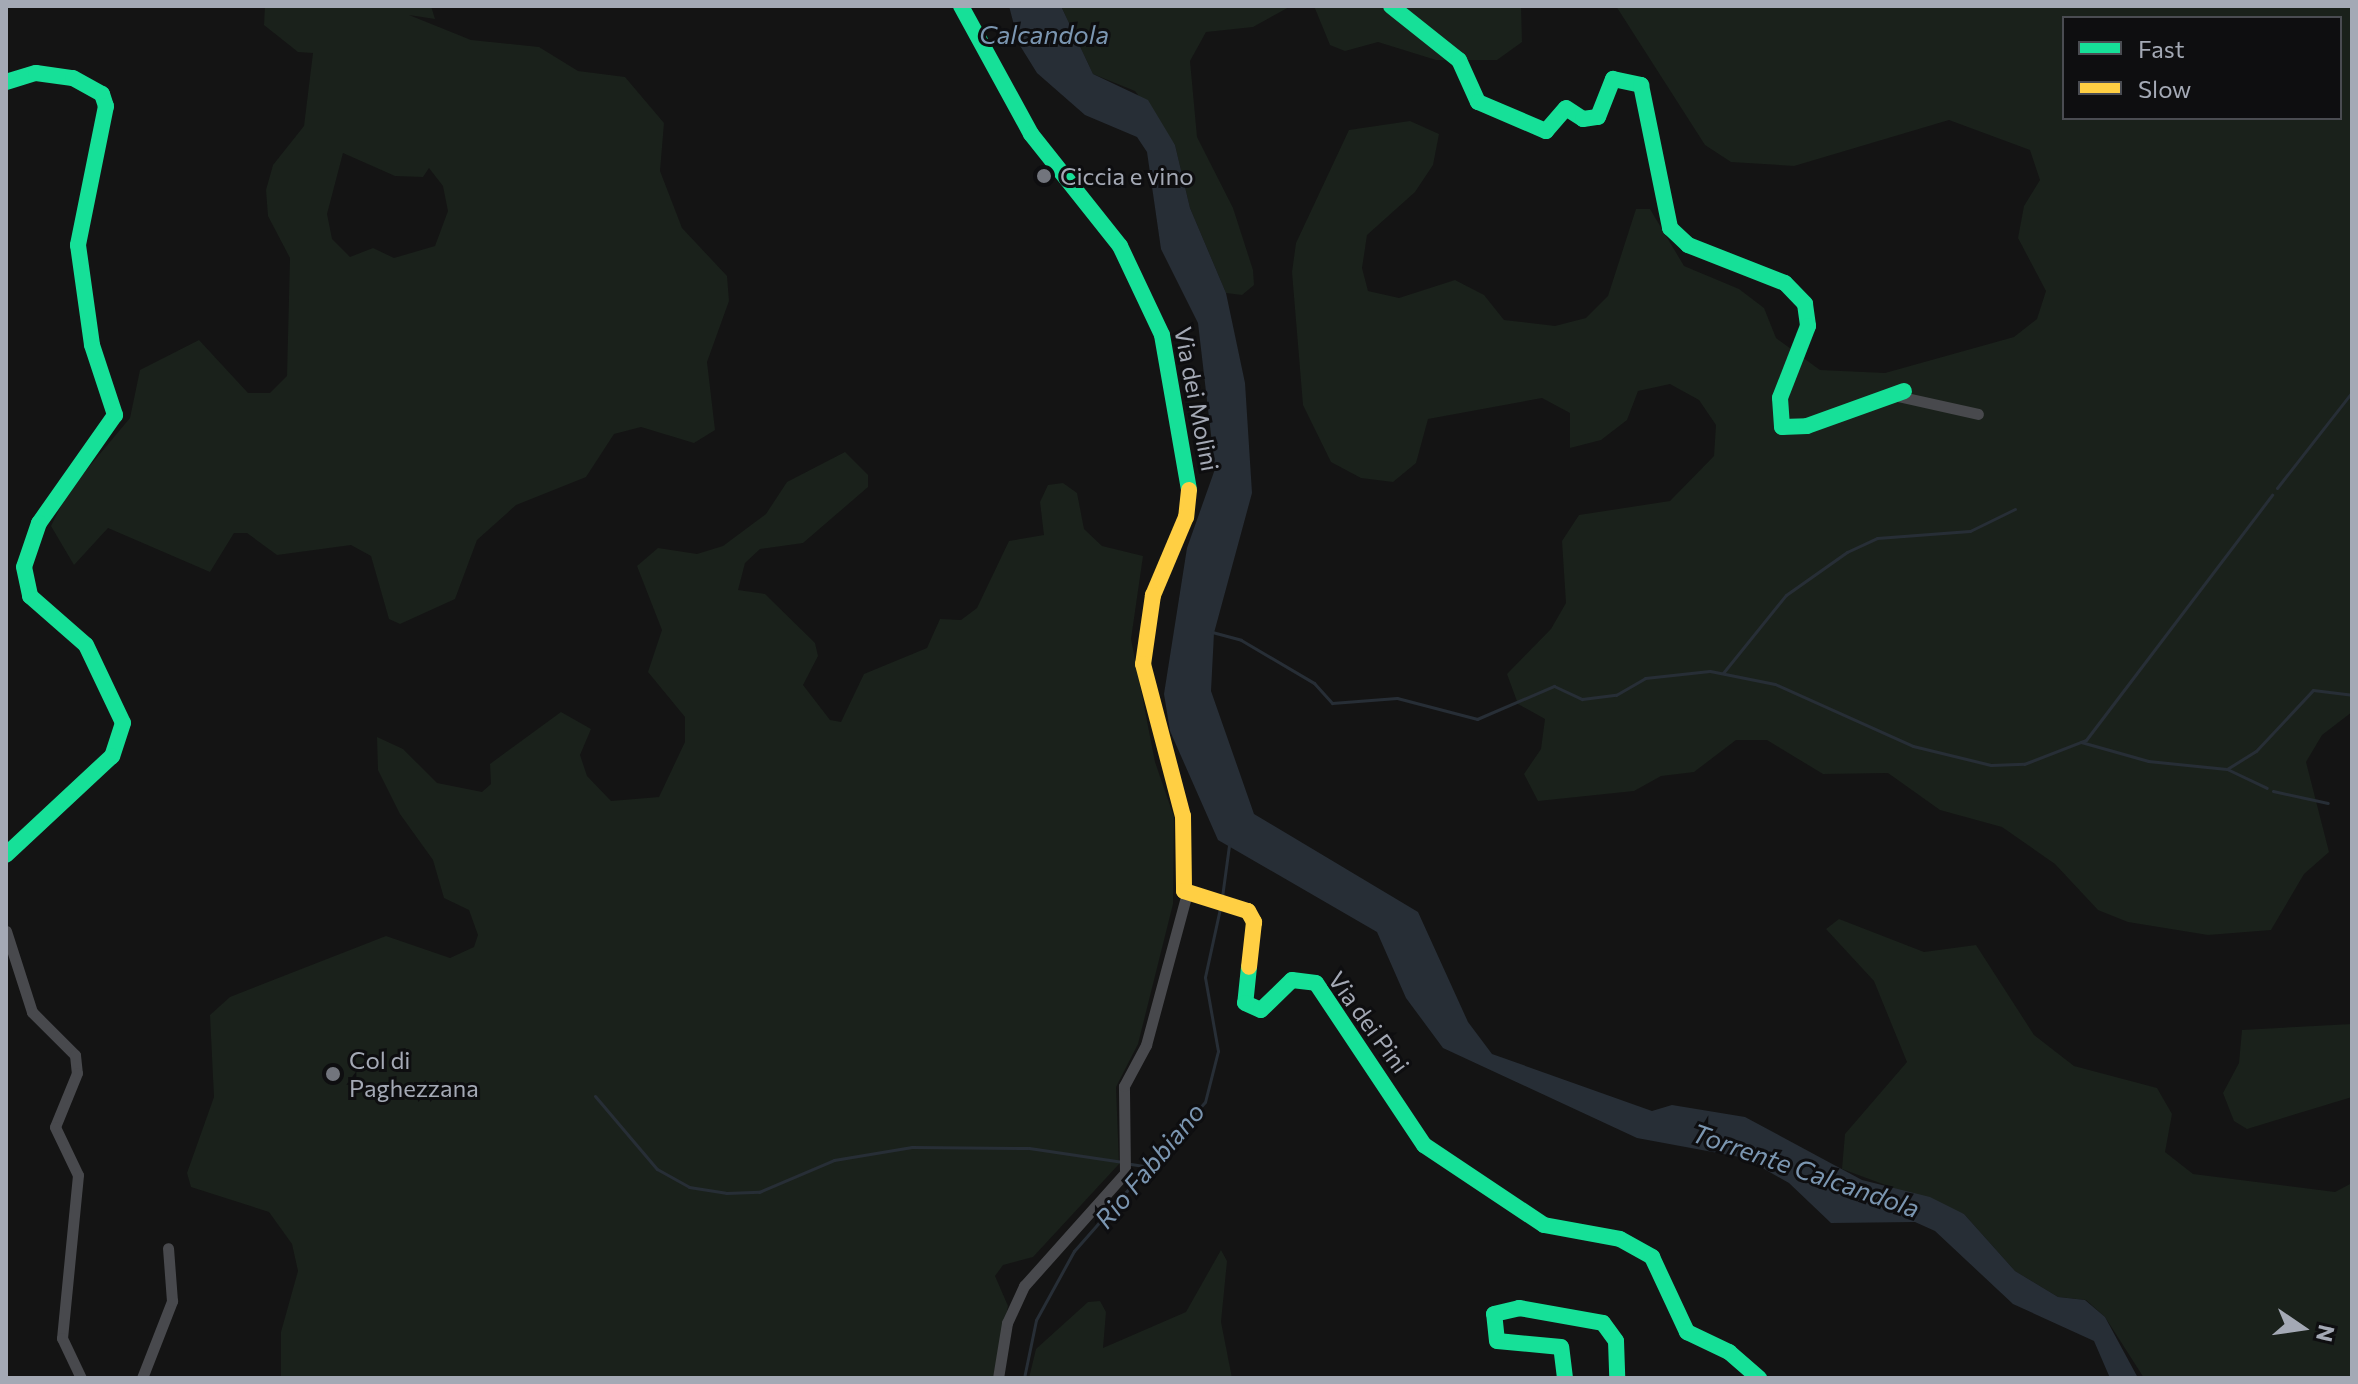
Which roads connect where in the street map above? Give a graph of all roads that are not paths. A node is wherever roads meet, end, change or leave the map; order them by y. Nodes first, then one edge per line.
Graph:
1 (961, 6) edge
2 (1391, 6) edge
3 (6, 82) edge
4 (1898, 393) joint
5 (1978, 414) dead end
6 (6, 855) edge
7 (1189, 894) junction
8 (6, 931) edge
9 (168, 1248) dead end
10 (81, 1378) edge
11 (142, 1378) edge
12 (998, 1378) edge
13 (1565, 1378) edge
14 (1617, 1378) edge
15 (1759, 1378) edge

1 - 7 street, Via dei Molini
2 - 4 street
3 - 6 street
4 - 5 street
7 - 12 street
7 - 15 street, Via dei Pini
8 - 10 street
9 - 11 street
13 - 14 street

